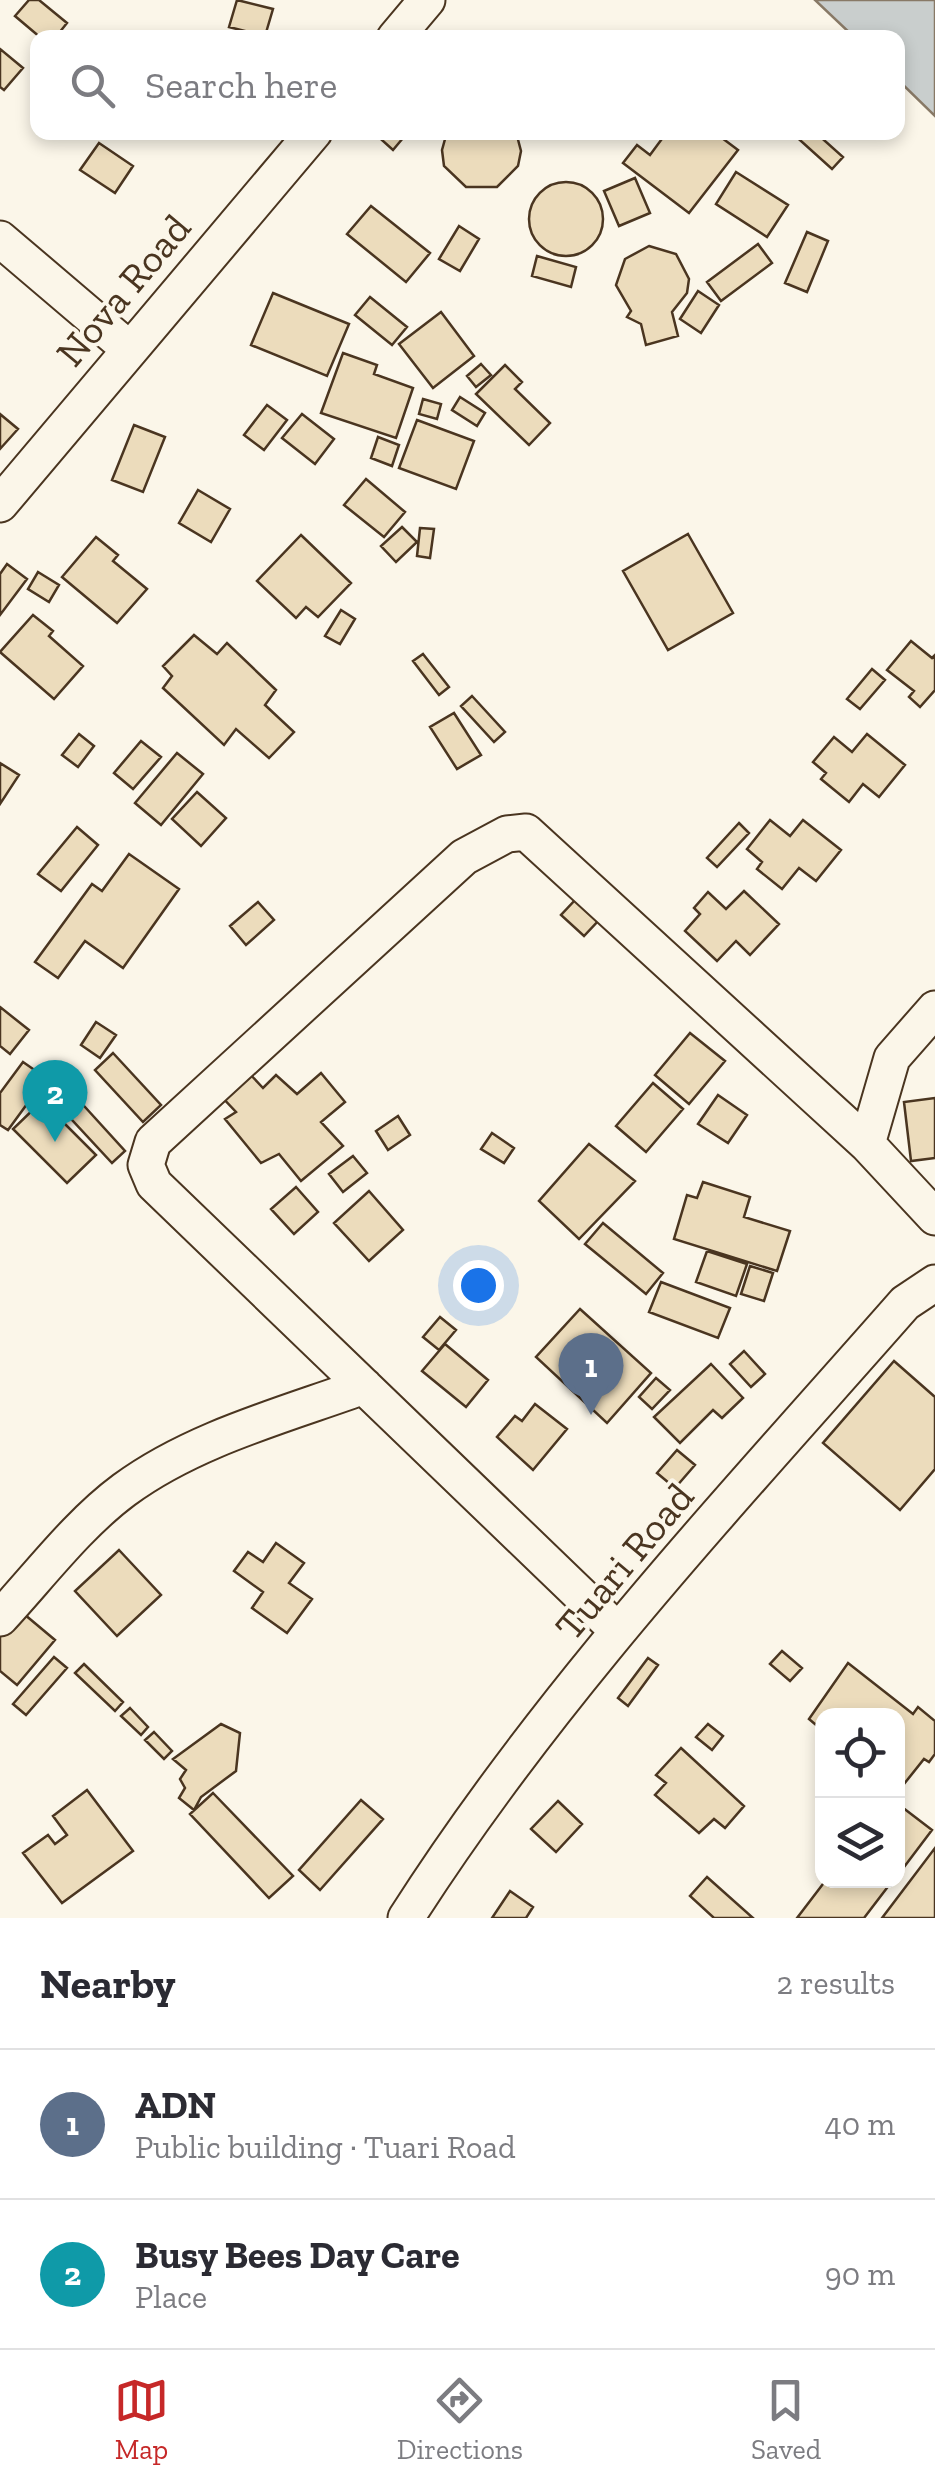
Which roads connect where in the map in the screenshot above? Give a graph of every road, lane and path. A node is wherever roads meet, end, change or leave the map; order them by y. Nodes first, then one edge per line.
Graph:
1 (428, 0) edge
2 (402, 30) edge
3 (307, 140) edge
4 (0, 238) edge
5 (128, 348) junction
6 (0, 504) edge
7 (935, 1010) edge
8 (867, 1144) junction
9 (935, 1217) edge
10 (935, 1283) edge
11 (364, 1386) junction
12 (0, 1618) edge
13 (617, 1630) junction
14 (406, 1918) edge

1 - 2 street
3 - 5 street, Nova Road
4 - 5 street
5 - 6 street, Nova Road
7 - 8 street
8 - 9 street
8 - 11 street
10 - 13 street, Tuari Road
11 - 12 street
11 - 13 street
13 - 14 street, Tuari Road

